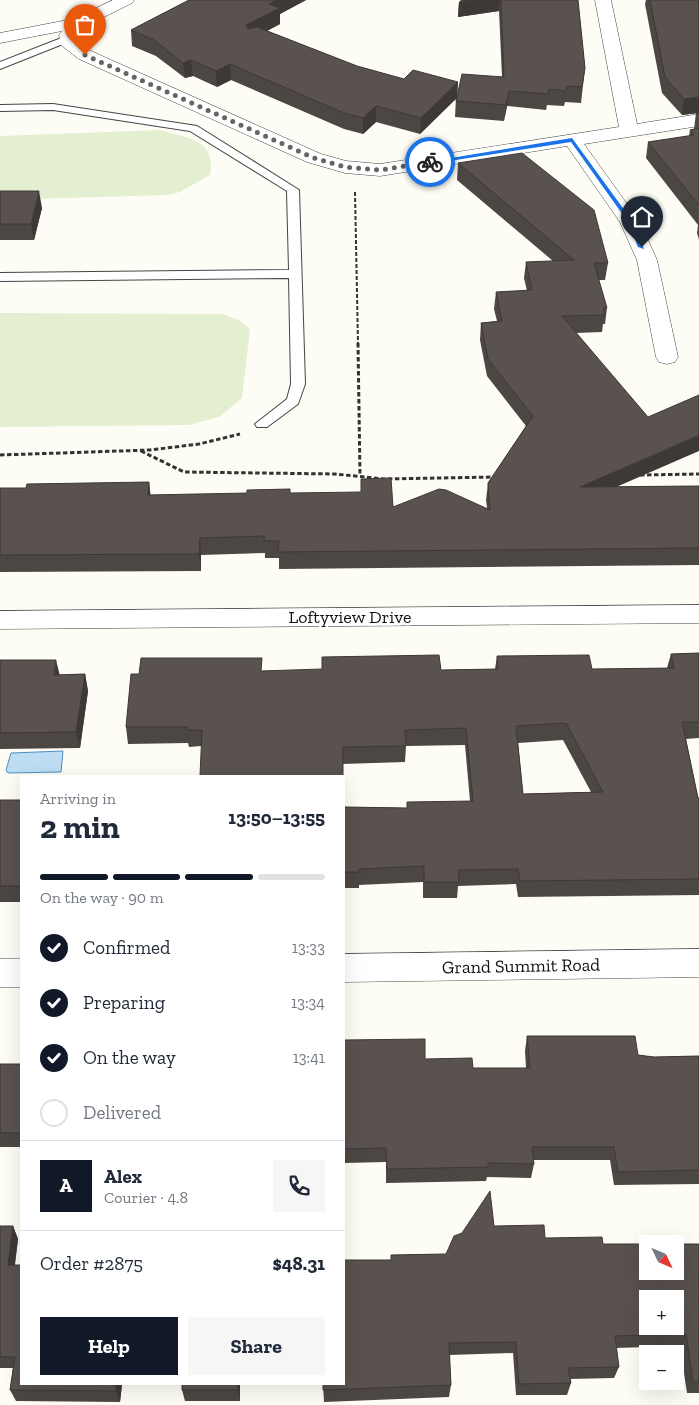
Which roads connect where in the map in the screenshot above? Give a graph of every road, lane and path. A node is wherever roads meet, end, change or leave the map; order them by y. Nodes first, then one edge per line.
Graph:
1 (123, 0) edge
2 (603, 0) edge
3 (73, 30) junction
4 (0, 38) edge
5 (0, 66) edge
6 (0, 108) edge
7 (699, 120) edge
8 (629, 132) junction
9 (572, 140) junction
10 (355, 183) dead end
11 (295, 274) junction
12 (0, 277) edge
13 (667, 356) dead end
14 (262, 424) joint
15 (141, 451) junction
16 (0, 455) edge
17 (699, 474) edge
18 (640, 475) edge
19 (360, 476) junction
20 (502, 477) edge
21 (699, 614) edge
22 (0, 620) edge
23 (699, 963) edge
24 (345, 968) edge
25 (0, 973) edge
26 (20, 973) edge

1 - 3 street
2 - 8 street
3 - 4 street
3 - 5 lane
3 - 9 street
6 - 11 lane
7 - 8 street
8 - 9 street
9 - 13 street
10 - 19 path
11 - 12 lane
11 - 14 lane
14 - 15 path
15 - 16 path
15 - 19 path
17 - 18 path
19 - 20 path
21 - 22 street, Loftyview Drive
23 - 24 street, Grand Summit Road
25 - 26 street

